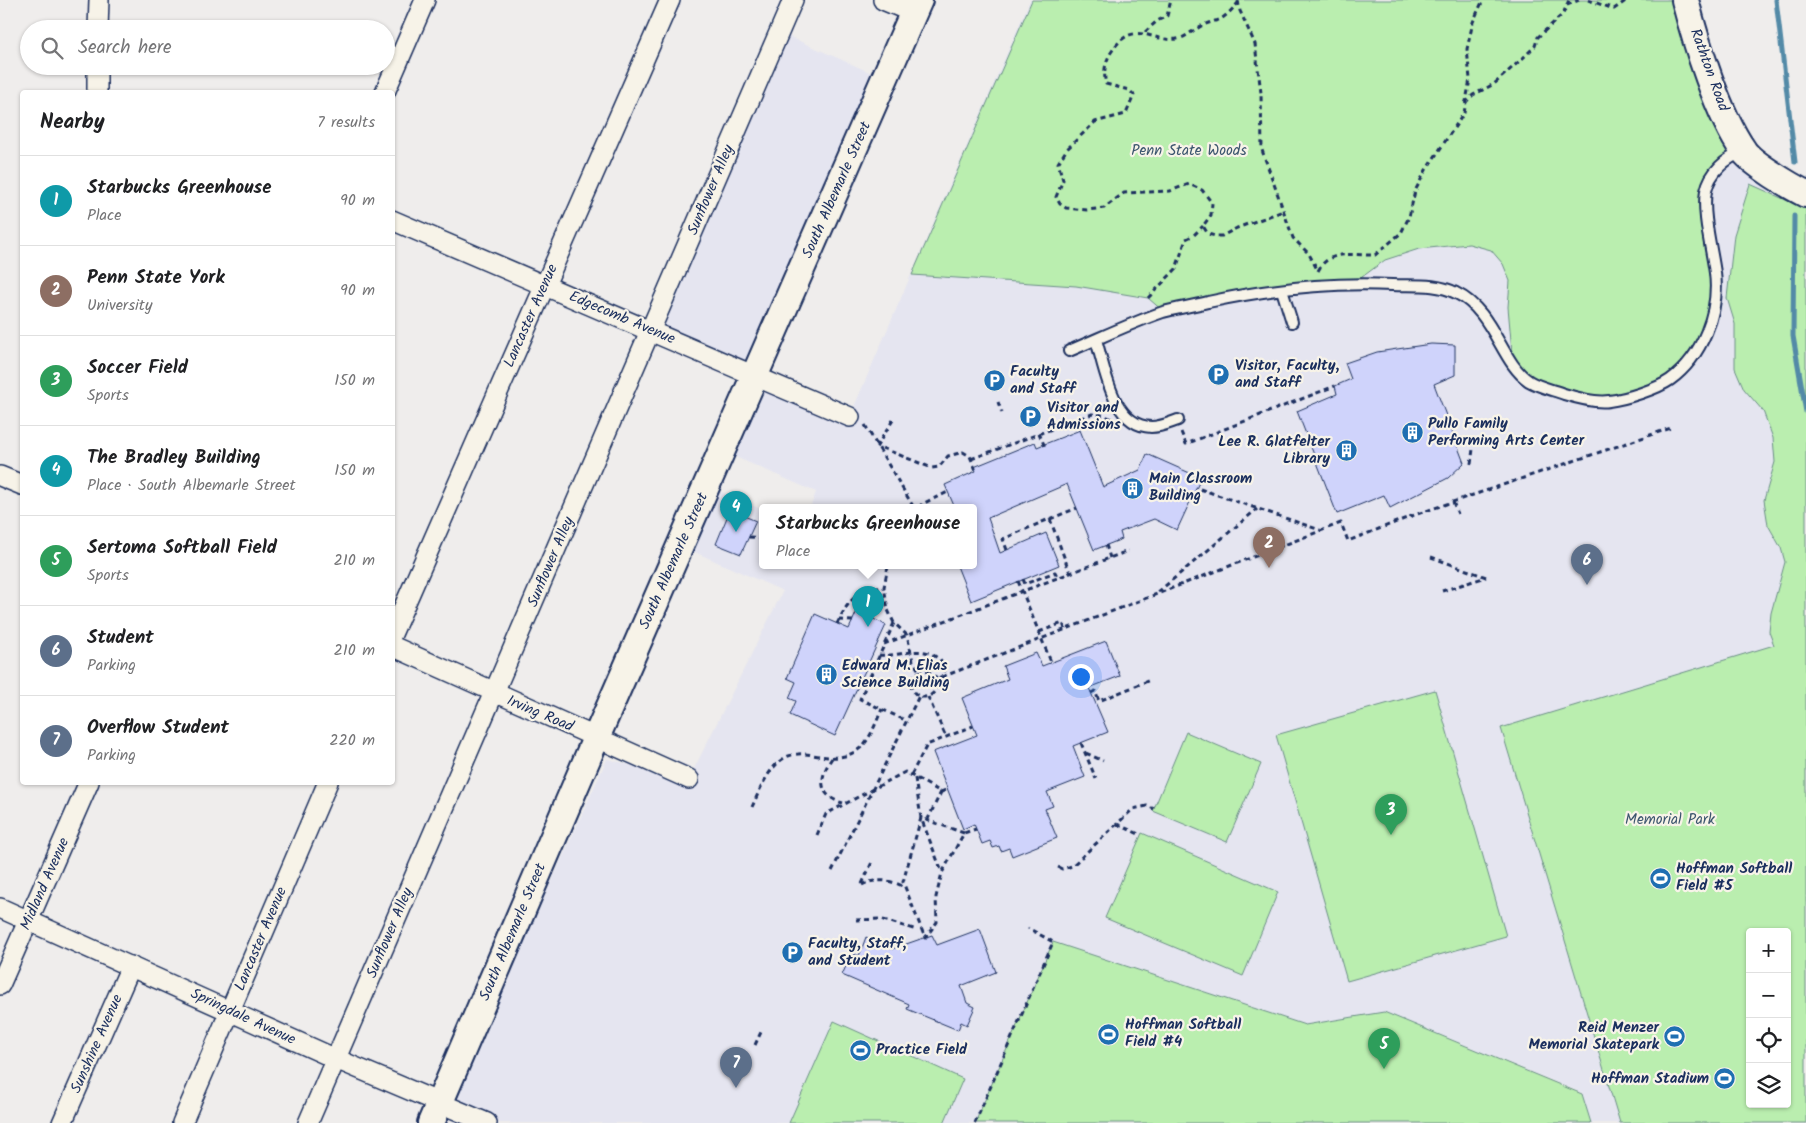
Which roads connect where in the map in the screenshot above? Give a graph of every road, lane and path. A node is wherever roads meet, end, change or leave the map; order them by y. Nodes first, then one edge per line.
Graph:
1 (99, 0) edge
2 (425, 0) edge
3 (670, 0) edge
4 (793, 0) edge
5 (883, 0) edge
6 (1171, 0) edge
7 (1483, 0) edge
8 (1569, 0) edge
9 (1579, 0) edge
10 (1588, 0) edge
11 (1627, 0) edge
12 (1685, 0) edge
13 (1238, 1) edge
14 (1567, 5) junction
15 (917, 7) edge
16 (98, 20) edge
17 (1144, 32) junction
18 (395, 69) edge
19 (97, 75) edge
20 (392, 75) edge
21 (97, 90) edge
22 (386, 90) edge
23 (1464, 104) junction
24 (1744, 152) junction
25 (1806, 194) edge
26 (1283, 211) junction
27 (395, 221) edge
28 (1204, 226) junction
29 (544, 285) junction
30 (1282, 290) junction
31 (1148, 298) dead end
32 (1292, 322) dead end
33 (651, 330) junction
34 (1096, 340) junction
35 (1069, 351) dead end
36 (756, 376) junction
37 (1334, 386) dead end
38 (998, 402) dead end
39 (1002, 413) dead end
40 (856, 418) joint
41 (894, 420) dead end
42 (1115, 420) dead end
43 (1178, 420) dead end
44 (1671, 428) dead end
45 (1040, 433) junction
46 (1173, 434) dead end
47 (877, 446) junction
48 (1045, 447) dead end
49 (1473, 449) dead end
50 (971, 459) junction
51 (1471, 464) dead end
52 (939, 467) junction
53 (945, 470) dead end
54 (976, 471) dead end
55 (0, 476) edge
56 (20, 484) edge
57 (1200, 489) dead end
58 (948, 492) dead end
59 (1453, 502) junction
60 (912, 504) edge
61 (922, 504) edge
62 (1077, 508) dead end
63 (1257, 509) junction
64 (1458, 514) dead end
65 (1048, 520) junction
66 (1320, 530) junction
67 (749, 537) dead end
68 (759, 538) edge
69 (1106, 545) dead end
70 (1007, 550) dead end
71 (1128, 551) dead end
72 (1431, 556) dead end
73 (1110, 558) junction
74 (887, 569) edge
75 (1070, 573) junction
76 (1058, 578) junction
77 (1023, 579) dead end
78 (1018, 581) dead end
79 (884, 587) junction
80 (1442, 590) dead end
81 (1022, 592) junction
82 (1156, 594) junction
83 (853, 621) dead end
84 (894, 623) junction
85 (395, 627) edge
86 (1065, 629) junction
87 (1039, 632) junction
88 (907, 636) junction
89 (1042, 638) junction
90 (884, 644) junction
91 (395, 647) edge
92 (910, 651) junction
93 (879, 655) junction
94 (1051, 662) dead end
95 (920, 672) junction
96 (942, 677) junction
97 (937, 680) junction
98 (1150, 680) dead end
99 (1091, 693) dead end
100 (494, 694) junction
101 (919, 696) junction
102 (928, 696) junction
103 (882, 709) junction
104 (906, 721) junction
105 (973, 726) dead end
106 (946, 737) junction
107 (596, 738) junction
108 (1081, 743) dead end
109 (1085, 753) junction
110 (832, 757) junction
111 (1103, 761) dead end
112 (911, 775) junction
113 (915, 778) junction
114 (689, 779) dead end
115 (1096, 779) dead end
116 (88, 785) edge
117 (327, 785) edge
118 (872, 789) junction
119 (948, 790) dead end
120 (941, 792) junction
121 (843, 804) junction
122 (752, 807) dead end
123 (1154, 809) dead end
124 (921, 818) junction
125 (928, 819) junction
126 (1116, 824) junction
127 (976, 829) dead end
128 (964, 833) junction
129 (817, 835) dead end
130 (1141, 835) dead end
131 (873, 860) dead end
132 (1058, 867) dead end
133 (832, 871) dead end
134 (942, 873) junction
135 (905, 888) junction
136 (0, 908) edge
137 (856, 920) dead end
138 (28, 921) junction
139 (1028, 928) dead end
140 (917, 930) dead end
141 (132, 966) junction
142 (0, 985) edge
143 (230, 1012) junction
144 (760, 1032) dead end
145 (755, 1045) dead end
146 (336, 1059) junction
147 (435, 1113) edge
148 (62, 1123) edge
149 (182, 1123) edge
150 (308, 1123) edge
151 (487, 1123) edge
152 (975, 1123) edge

1 - 16 street
2 - 18 street
3 - 29 street, Lancaster Avenue
4 - 33 street, Sunflower Alley
5 - 15 street
6 - 17 path
7 - 23 path
8 - 14 path
9 - 14 path
10 - 11 path
12 - 24 street, Rathton Road
13 - 17 path
13 - 26 path
14 - 23 path
15 - 36 street, South Albemarle Street
17 - 28 path
19 - 21 street
20 - 22 street
23 - 26 path
24 - 25 street, Rathton Road
24 - 30 lane
26 - 28 path
27 - 29 street, Edgecomb Avenue
28 - 31 path
29 - 33 street, Edgecomb Avenue
29 - 85 street, Lancaster Avenue
30 - 32 lane
30 - 34 lane
33 - 36 street, Edgecomb Avenue
33 - 100 street, Sunflower Alley
34 - 35 lane
34 - 43 lane
36 - 40 street, Edgecomb Avenue
36 - 107 street, South Albemarle Street
37 - 46 path
38 - 39 path
40 - 47 path
41 - 47 path
42 - 45 path
44 - 59 path
45 - 48 path
45 - 50 path
47 - 52 path
47 - 60 path
49 - 51 path
50 - 52 path
50 - 54 path
52 - 53 path
55 - 56 street
57 - 63 path
58 - 61 path
59 - 64 path
59 - 66 path
62 - 65 path
63 - 66 path
63 - 82 path
65 - 70 path
65 - 75 path
66 - 82 path
67 - 68 path
69 - 73 path
71 - 73 path
72 - 80 path
73 - 75 path
74 - 79 path
75 - 76 path
76 - 77 path
76 - 81 path
78 - 81 path
79 - 83 path
79 - 84 path
81 - 87 path
81 - 88 path
82 - 86 path
84 - 88 path
84 - 90 path
86 - 87 path
86 - 89 path
87 - 89 path
88 - 90 path
88 - 92 path
89 - 94 path
89 - 96 path
90 - 93 path
91 - 100 street, Irving Road
92 - 93 path
92 - 95 path
92 - 96 path
93 - 103 path
95 - 97 path
95 - 101 path
96 - 97 path
97 - 102 path
98 - 99 path
100 - 107 street, Irving Road
100 - 146 street, Sunflower Alley
101 - 102 path
101 - 104 path
102 - 106 path
103 - 104 path
103 - 110 path
104 - 118 path
105 - 106 path
106 - 112 path
107 - 114 street, Irving Road
107 - 147 street, South Albemarle Street
108 - 109 path
109 - 111 path
109 - 115 path
110 - 121 path
110 - 122 path
112 - 113 path
112 - 118 path
113 - 120 path
113 - 124 path
116 - 138 street, Midland Avenue
117 - 143 street, Lancaster Avenue
118 - 121 path
118 - 133 path
119 - 120 path
120 - 125 path
121 - 129 path
123 - 126 path
124 - 125 path
124 - 134 path
124 - 135 path
125 - 128 path
126 - 130 path
126 - 132 path
127 - 128 path
128 - 134 path
131 - 135 path
134 - 135 path
136 - 138 street, Springdale Avenue
137 - 140 path
138 - 141 street, Springdale Avenue
138 - 142 street, Midland Avenue
139 - 152 path
141 - 143 street, Springdale Avenue
141 - 148 street, Sunshine Avenue
143 - 146 street, Springdale Avenue
143 - 149 street, Lancaster Avenue
144 - 145 path
146 - 147 street, Springdale Avenue
146 - 150 street, Sunflower Alley
147 - 151 street, Springdale Avenue

